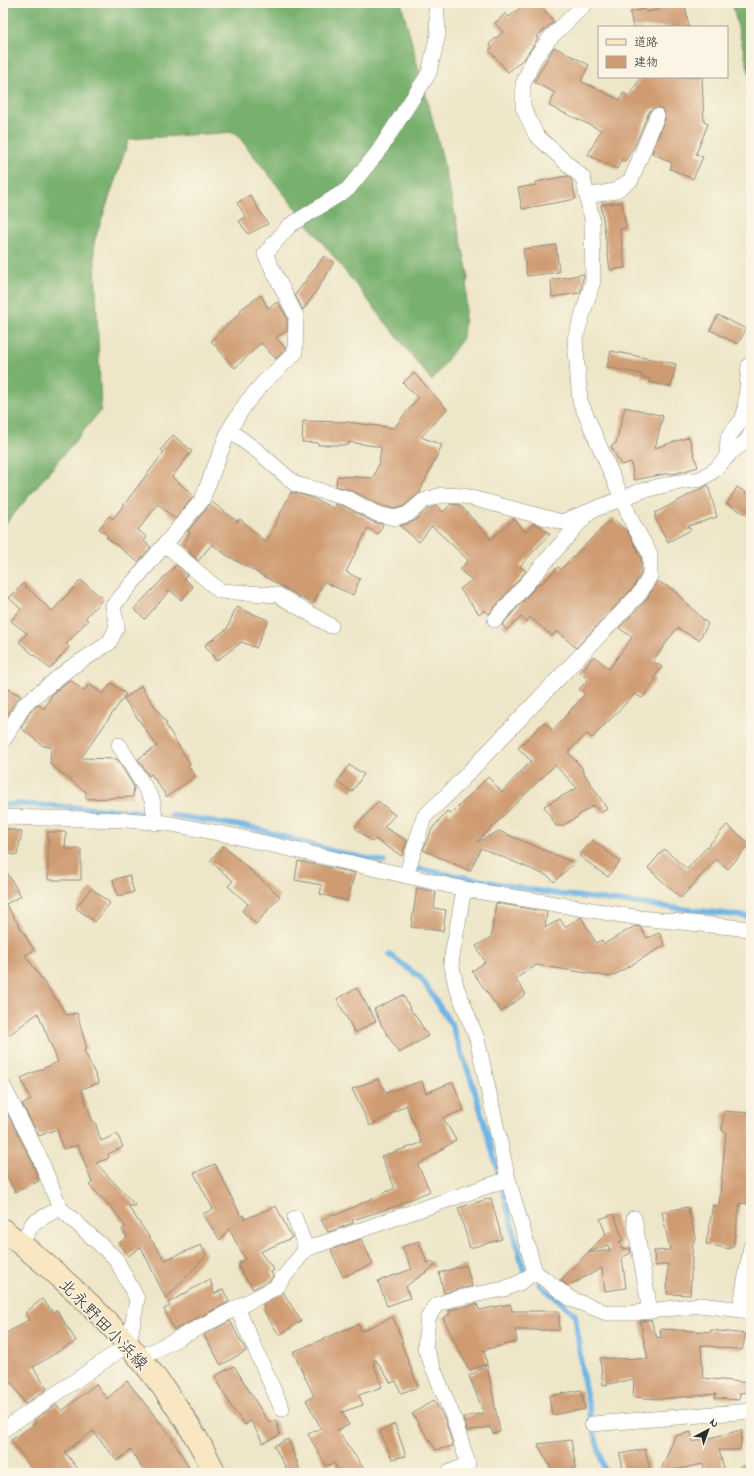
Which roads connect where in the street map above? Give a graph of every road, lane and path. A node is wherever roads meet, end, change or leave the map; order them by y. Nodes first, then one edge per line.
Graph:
1 (436, 3) edge
2 (586, 3) edge
3 (657, 116) dead end
4 (587, 196) junction
5 (749, 365) dead end
6 (230, 430) junction
7 (751, 433) edge
8 (727, 457) junction
9 (622, 498) junction
10 (588, 513) junction
11 (165, 544) junction
12 (495, 620) dead end
13 (331, 626) dead end
14 (3, 741) edge
15 (119, 745) dead end
16 (3, 817) edge
17 (156, 823) junction
18 (406, 876) junction
19 (464, 889) junction
20 (751, 929) edge
21 (3, 1086) edge
22 (508, 1179) junction
23 (60, 1208) junction
24 (296, 1218) dead end
25 (634, 1218) dead end
26 (3, 1230) edge
27 (21, 1244) junction
28 (751, 1247) edge
29 (306, 1249) junction
30 (535, 1272) junction
31 (237, 1308) junction
32 (650, 1311) junction
33 (746, 1311) edge
34 (135, 1351) junction
35 (282, 1409) dead end
36 (751, 1411) edge
37 (592, 1424) dead end
38 (3, 1430) edge
39 (215, 1473) edge
40 (448, 1473) edge

1 - 6 street
2 - 4 street
3 - 4 street
4 - 9 street
5 - 8 street
6 - 10 street
6 - 11 street
7 - 8 street
8 - 9 street
9 - 10 street
9 - 18 street
10 - 12 street
11 - 13 street
11 - 14 street
15 - 17 street
16 - 17 street
17 - 18 street
18 - 19 street
19 - 20 street
19 - 22 street
21 - 23 street
22 - 29 street
22 - 30 street
23 - 27 street
23 - 34 street
24 - 29 street
25 - 32 street
26 - 27 main road, 北永野田小浜線
27 - 34 main road, 北永野田小浜線
28 - 33 street
29 - 31 street
30 - 32 street
30 - 40 street
31 - 34 street
31 - 35 street
32 - 33 street
34 - 38 street
34 - 39 main road, 北永野田小浜線
36 - 37 street

